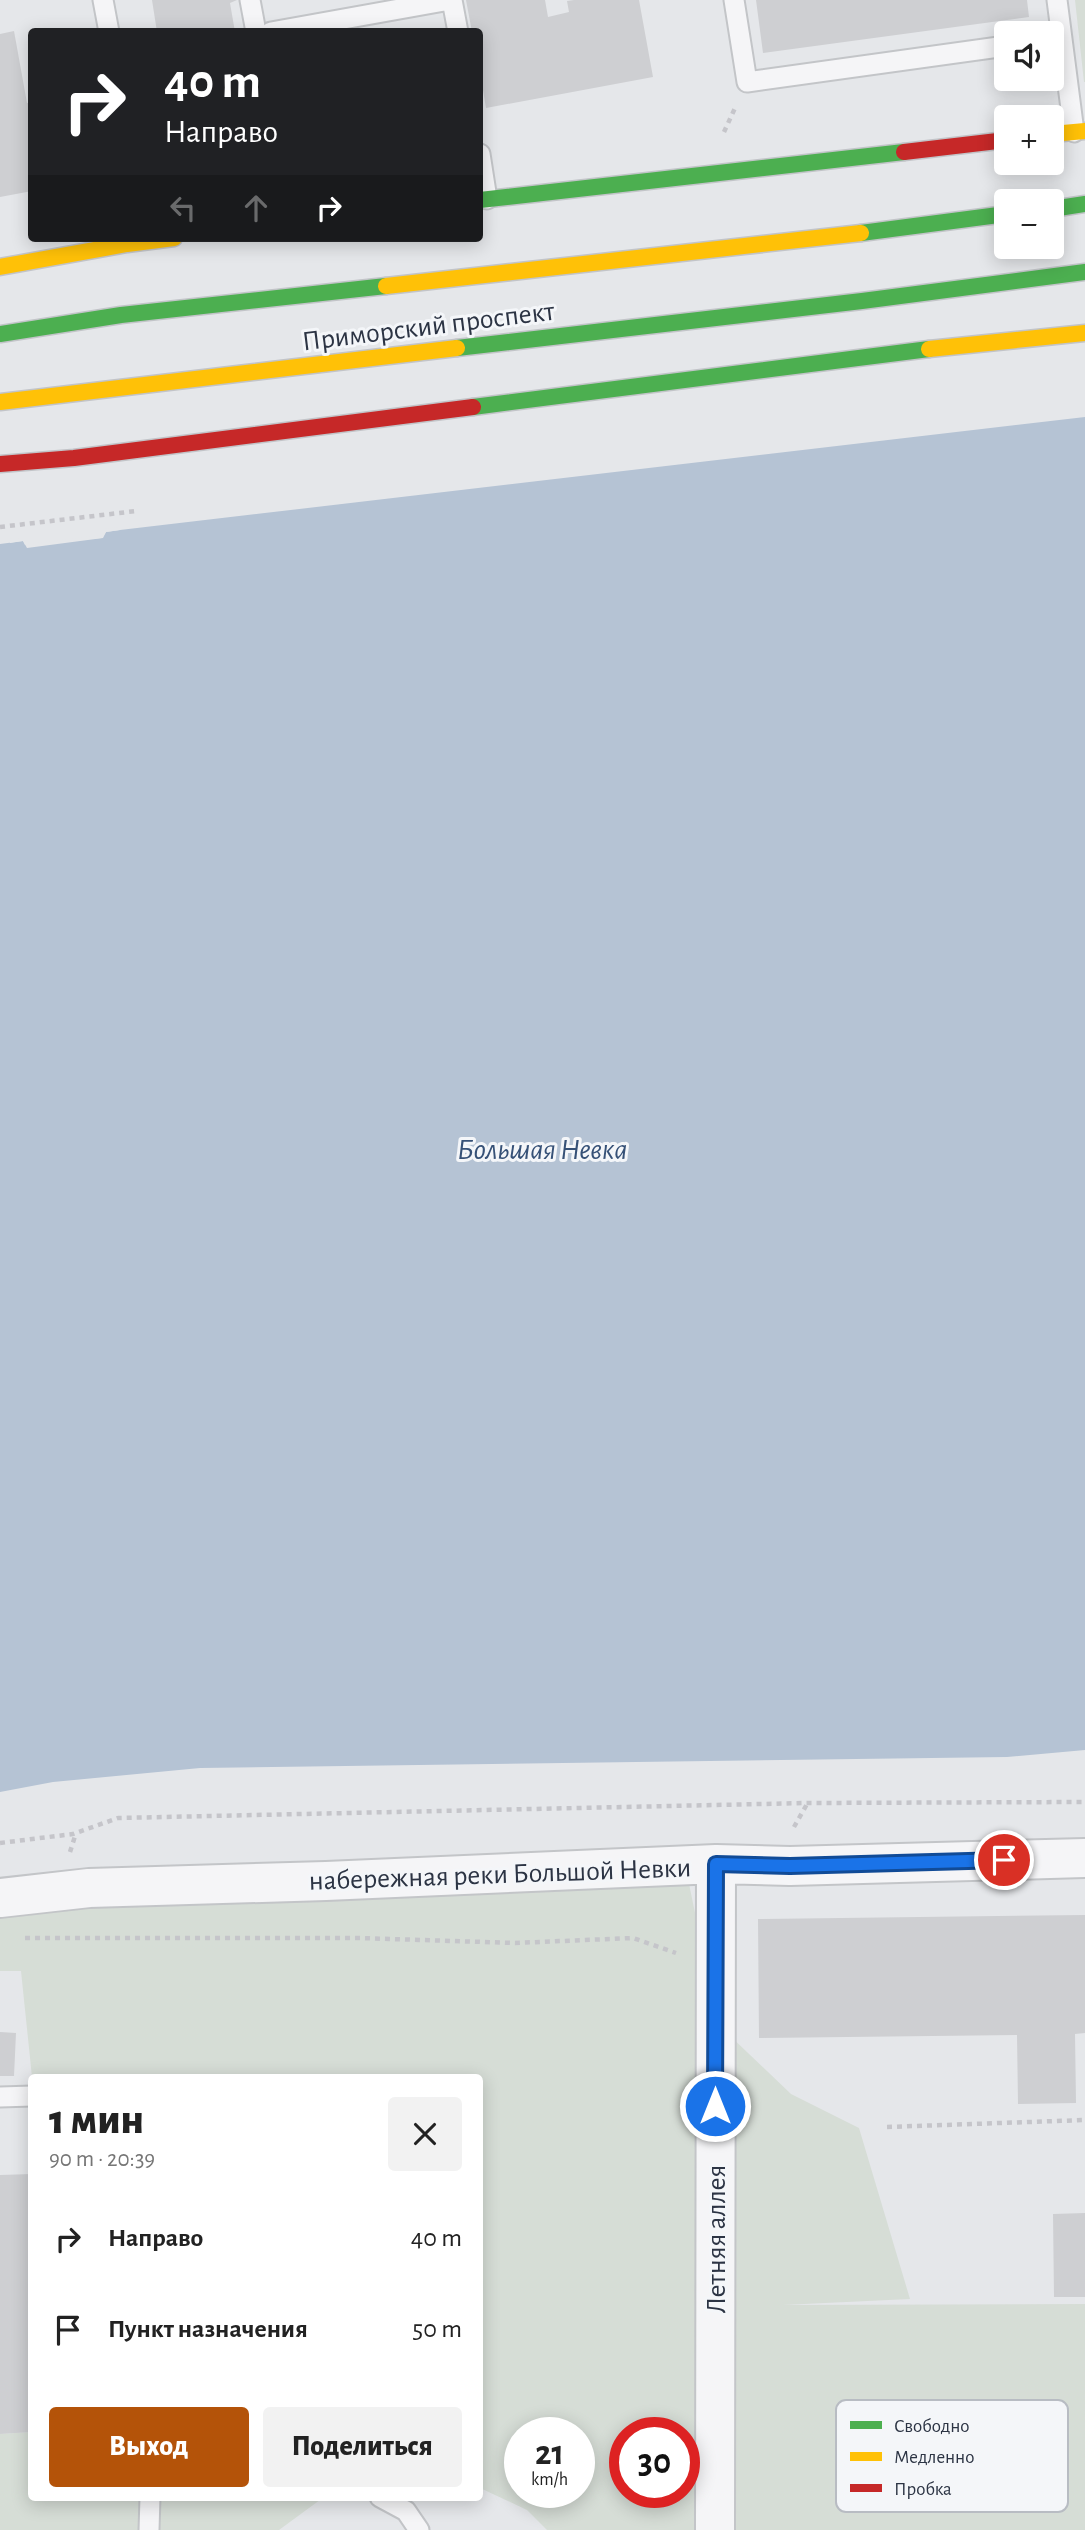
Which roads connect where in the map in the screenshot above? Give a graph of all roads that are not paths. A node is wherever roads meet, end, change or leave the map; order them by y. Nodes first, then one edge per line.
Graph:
1 (103, 0) edge
2 (250, 0) edge
3 (451, 0) edge
4 (734, 0) edge
5 (1057, 0) edge
6 (1057, 21) edge
7 (108, 28) edge
8 (255, 28) edge
9 (294, 28) edge
10 (457, 28) edge
11 (994, 48) edge
12 (1064, 68) edge
13 (1079, 131) edge
14 (994, 140) edge
15 (483, 199) edge
16 (1085, 204) edge
17 (1064, 207) edge
18 (994, 216) edge
19 (150, 242) edge
20 (0, 267) edge
21 (1085, 272) edge
22 (1085, 333) edge
23 (0, 334) edge
24 (0, 402) edge
25 (0, 464) edge
26 (1085, 1858) edge
27 (716, 1864) junction
28 (0, 1898) edge
29 (28, 2096) edge
30 (0, 2097) edge
31 (150, 2501) edge
32 (387, 2501) edge
33 (149, 2530) edge
34 (419, 2530) edge
35 (715, 2530) edge

1 - 7 lane
2 - 8 lane
3 - 9 lane
3 - 10 lane
4 - 11 lane
5 - 6 lane
12 - 13 lane
14 - 15 main road
16 - 17 main road
18 - 23 main road, Приморский проспект
19 - 20 main road
21 - 24 main road, Приморский проспект
22 - 25 main road
26 - 27 street, набережная реки Большой Невки
27 - 28 street, набережная реки Большой Невки
27 - 35 street, Летняя аллея
29 - 30 lane
31 - 33 lane
32 - 34 lane

